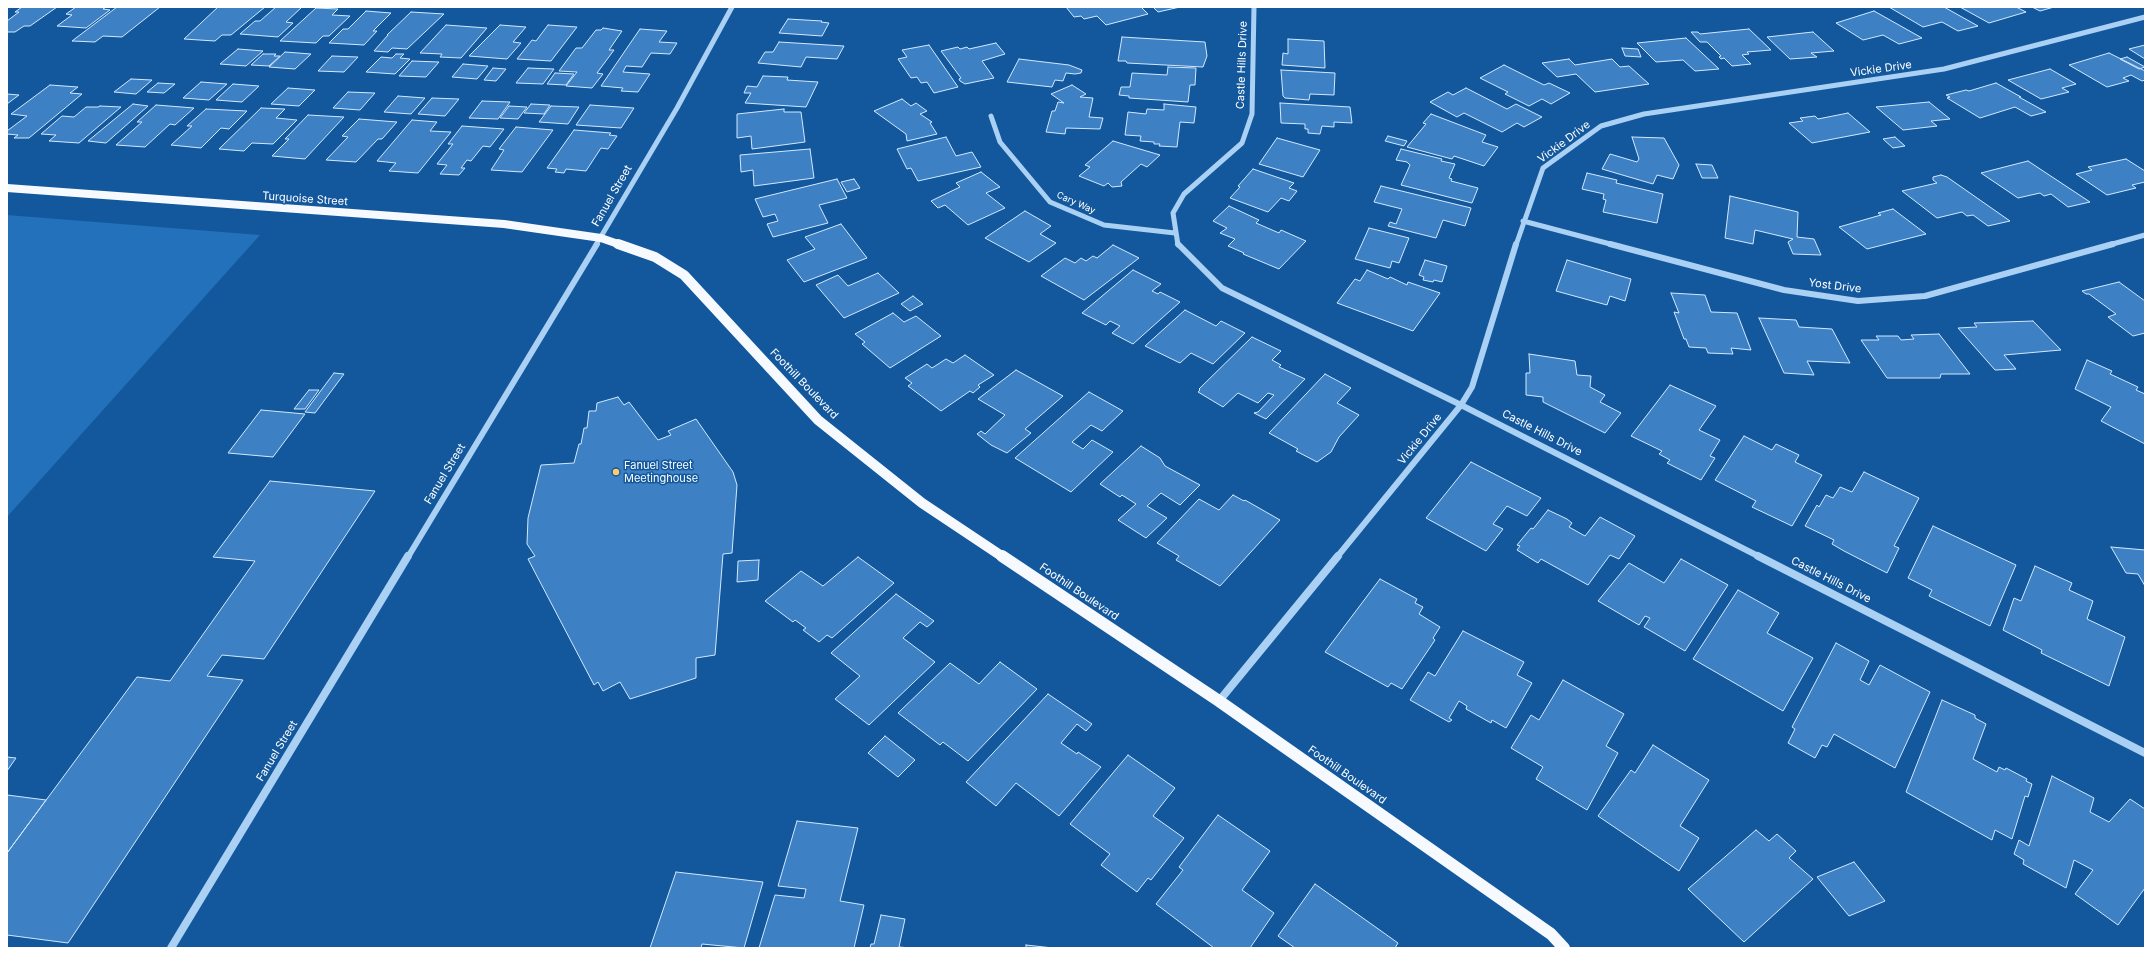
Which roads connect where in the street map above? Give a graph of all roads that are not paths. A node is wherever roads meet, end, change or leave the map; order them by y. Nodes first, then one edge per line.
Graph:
1 (732, 7) edge
2 (1254, 7) edge
3 (2145, 17) edge
4 (991, 116) dead end
5 (7, 188) edge
6 (1523, 221) junction
7 (1175, 233) junction
8 (2145, 235) edge
9 (2136, 237) junction
10 (601, 238) junction
11 (2145, 243) edge
12 (1461, 404) junction
13 (1219, 701) junction
14 (2145, 753) edge
15 (170, 948) edge
16 (1564, 948) edge

1 - 10 street, Fanuel Street
2 - 7 street, Castle Hills Drive
3 - 6 street, Vickie Drive
4 - 7 street, Cary Way
5 - 10 main road, Turquoise Street
6 - 9 street, Yost Drive
6 - 12 street, Vickie Drive
7 - 12 street, Castle Hills Drive
8 - 9 street, Yost Drive
9 - 11 street
10 - 13 main road, Foothill Boulevard
10 - 15 street, Fanuel Street
12 - 13 street, Vickie Drive
12 - 14 street, Castle Hills Drive
13 - 16 main road, Foothill Boulevard

